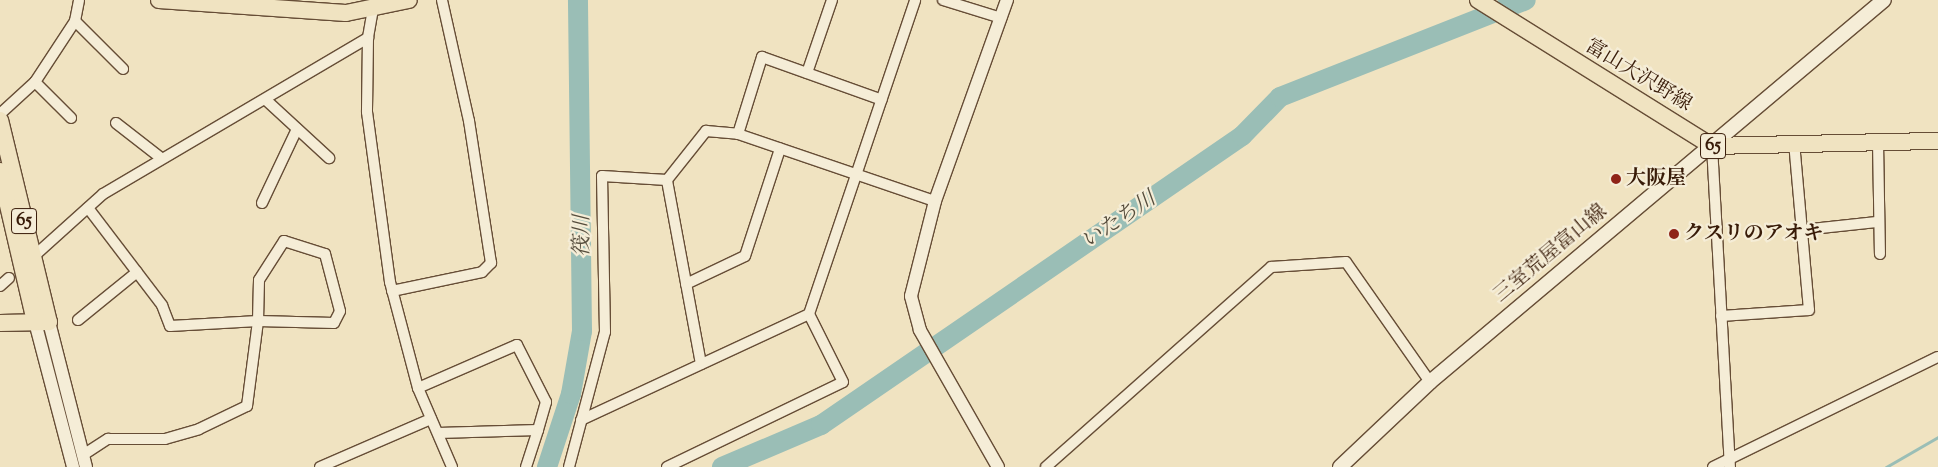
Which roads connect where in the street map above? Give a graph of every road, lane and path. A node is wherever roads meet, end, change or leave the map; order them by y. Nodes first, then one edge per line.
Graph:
1 (79, 0) edge
2 (159, 0) edge
3 (409, 0) edge
4 (442, 0) edge
5 (832, 0) edge
6 (915, 0) edge
7 (943, 0) edge
8 (1007, 0) edge
9 (1478, 0) edge
10 (1884, 0) edge
11 (375, 4) edge
12 (1001, 18) junction
13 (75, 21) junction
14 (368, 38) junction
15 (123, 69) dead end
16 (807, 73) junction
17 (36, 82) junction
18 (266, 100) junction
19 (882, 100) junction
20 (0, 114) edge
21 (71, 118) dead end
22 (0, 120) edge
23 (116, 123) dead end
24 (297, 129) junction
25 (738, 134) junction
26 (1938, 141) edge
27 (1878, 142) junction
28 (1794, 143) junction
29 (1712, 146) junction
30 (780, 149) junction
31 (162, 158) junction
32 (329, 158) dead end
33 (0, 171) edge
34 (858, 176) junction
35 (667, 180) junction
36 (935, 201) junction
37 (262, 203) dead end
38 (88, 208) junction
39 (1877, 222) junction
40 (1802, 230) junction
41 (1880, 254) dead end
42 (33, 257) junction
43 (137, 272) junction
44 (686, 284) junction
45 (392, 291) junction
46 (809, 314) junction
47 (1721, 316) junction
48 (78, 320) dead end
49 (258, 321) junction
50 (42, 322) junction
51 (0, 323) edge
52 (1938, 357) edge
53 (700, 364) junction
54 (1430, 382) junction
55 (418, 388) junction
56 (431, 419) junction
57 (581, 420) junction
58 (538, 430) junction
59 (438, 433) junction
60 (84, 461) edge
61 (1729, 462) edge
62 (73, 467) edge
63 (320, 467) edge
64 (452, 467) edge
65 (526, 467) edge
66 (569, 467) edge
67 (667, 467) edge
68 (998, 467) edge
69 (1046, 467) edge
70 (1340, 467) edge
71 (1713, 467) edge

1 - 13 street
2 - 11 main road
3 - 11 main road
4 - 45 street
5 - 16 street
6 - 19 street
7 - 12 street
8 - 12 street
9 - 29 main road, 富山大沢野線 / 65
10 - 29 main road, 三室荒屋富山線
11 - 14 street
12 - 36 street
13 - 15 street
13 - 17 street
14 - 18 street
14 - 45 street
16 - 19 street
16 - 25 street
17 - 20 street
17 - 21 street
18 - 24 street
18 - 31 street
19 - 34 street
22 - 42 main road, 65
23 - 31 street
24 - 32 street
24 - 37 street
25 - 30 street
25 - 35 street
26 - 27 main road, 65
27 - 28 main road, 65
27 - 39 street
28 - 29 main road, 65
28 - 40 street
29 - 47 street
29 - 54 main road, 三室荒屋富山線
30 - 34 street
30 - 44 street
31 - 38 street
33 - 50 main road, 65
34 - 36 street
34 - 46 street
35 - 44 street
35 - 57 street
36 - 68 street
38 - 42 street
38 - 43 street
39 - 40 street
39 - 41 street
40 - 47 street
42 - 50 main road, 65
43 - 48 street
43 - 49 street
44 - 53 street
45 - 55 street
46 - 53 street
46 - 67 street
47 - 61 street
49 - 49 street
49 - 60 street
50 - 51 main road
50 - 60 street
50 - 62 street
52 - 61 street
53 - 57 street
54 - 69 street
54 - 70 main road, 三室荒屋富山線
55 - 56 street
55 - 58 street
56 - 59 street
56 - 63 street
57 - 66 street
58 - 59 street
58 - 65 street
59 - 64 street
61 - 71 street

